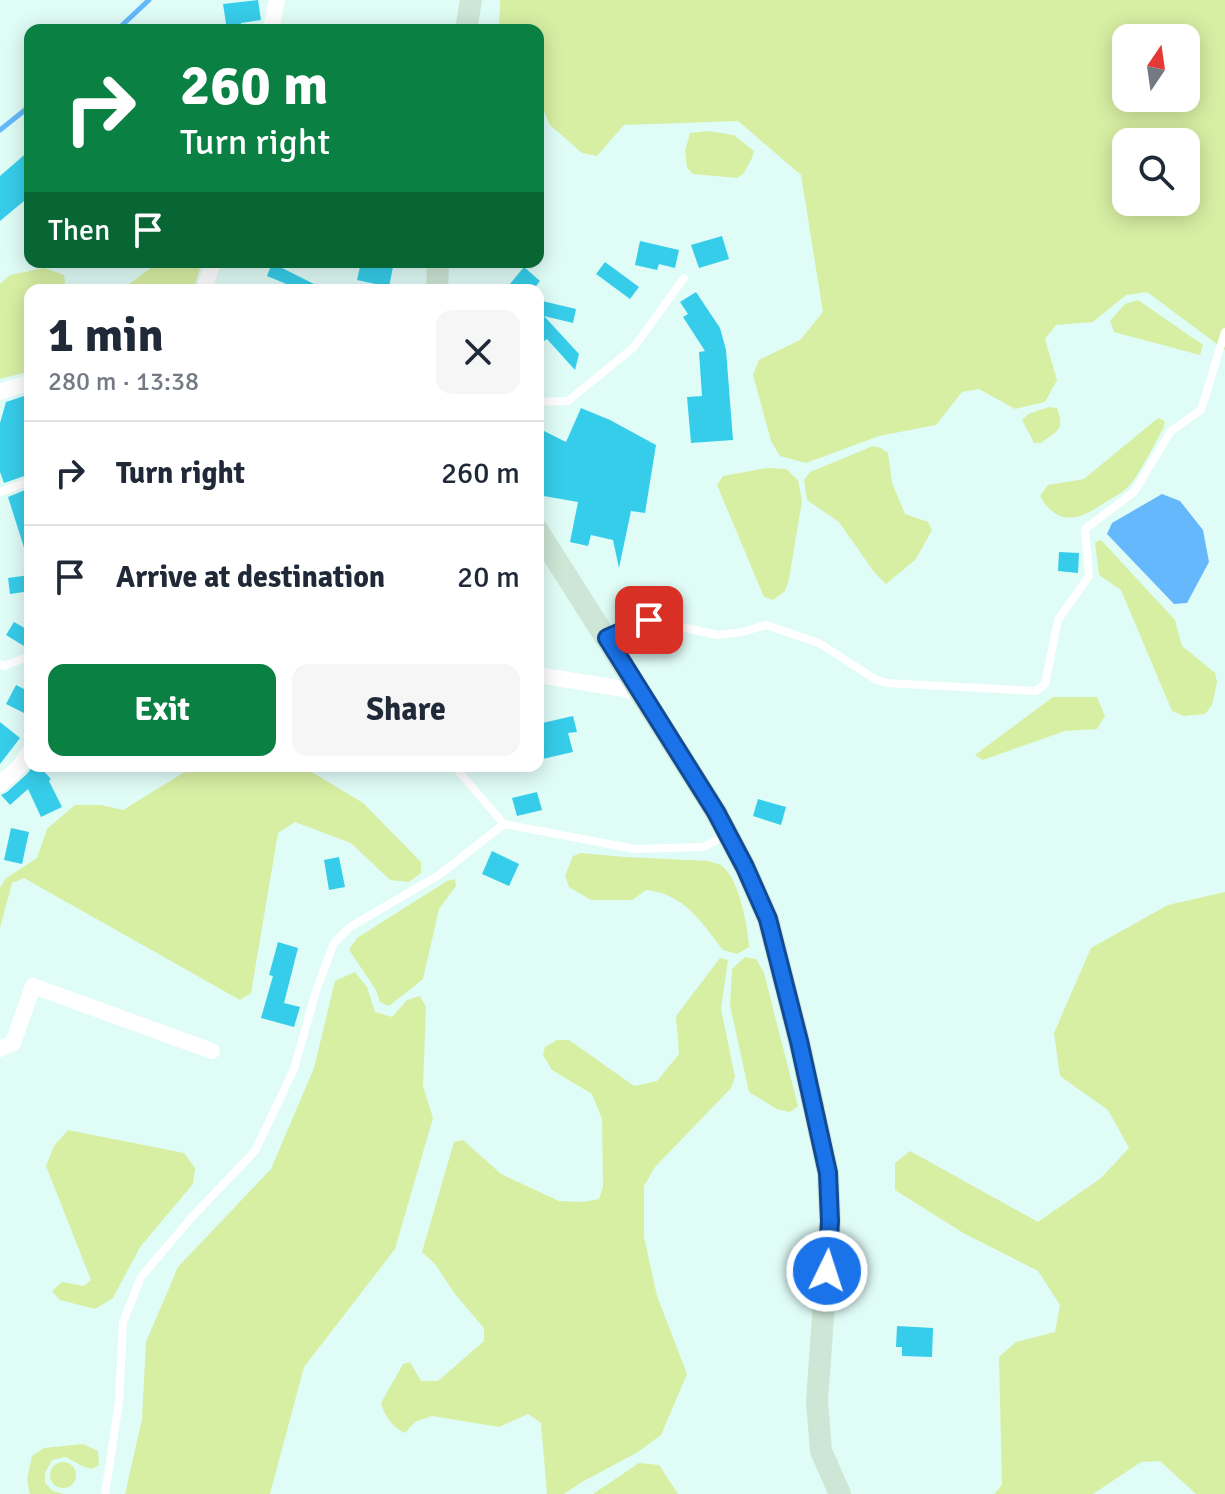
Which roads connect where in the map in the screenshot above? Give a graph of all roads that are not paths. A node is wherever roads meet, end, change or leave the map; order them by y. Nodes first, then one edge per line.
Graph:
1 (277, 0) edge
2 (471, 0) edge
3 (272, 24) edge
4 (467, 24) edge
5 (684, 278) dead end
6 (1225, 332) edge
7 (24, 384) edge
8 (0, 392) edge
9 (544, 402) edge
10 (24, 483) edge
11 (0, 492) edge
12 (544, 540) edge
13 (607, 638) junction
14 (24, 658) edge
15 (0, 664) edge
16 (544, 676) edge
17 (642, 692) junction
18 (24, 760) edge
19 (459, 772) edge
20 (0, 784) edge
21 (504, 824) junction
22 (728, 835) junction
23 (0, 1049) edge
24 (212, 1051) dead end
25 (105, 1494) edge
26 (840, 1494) edge

1 - 3 street
2 - 4 main road
5 - 9 lane
6 - 13 lane
7 - 8 street
10 - 11 lane
12 - 13 main road
13 - 17 main road
14 - 15 lane
16 - 17 street
17 - 22 main road
18 - 20 street
19 - 21 lane
21 - 22 lane
21 - 25 lane
22 - 26 main road
23 - 24 street

